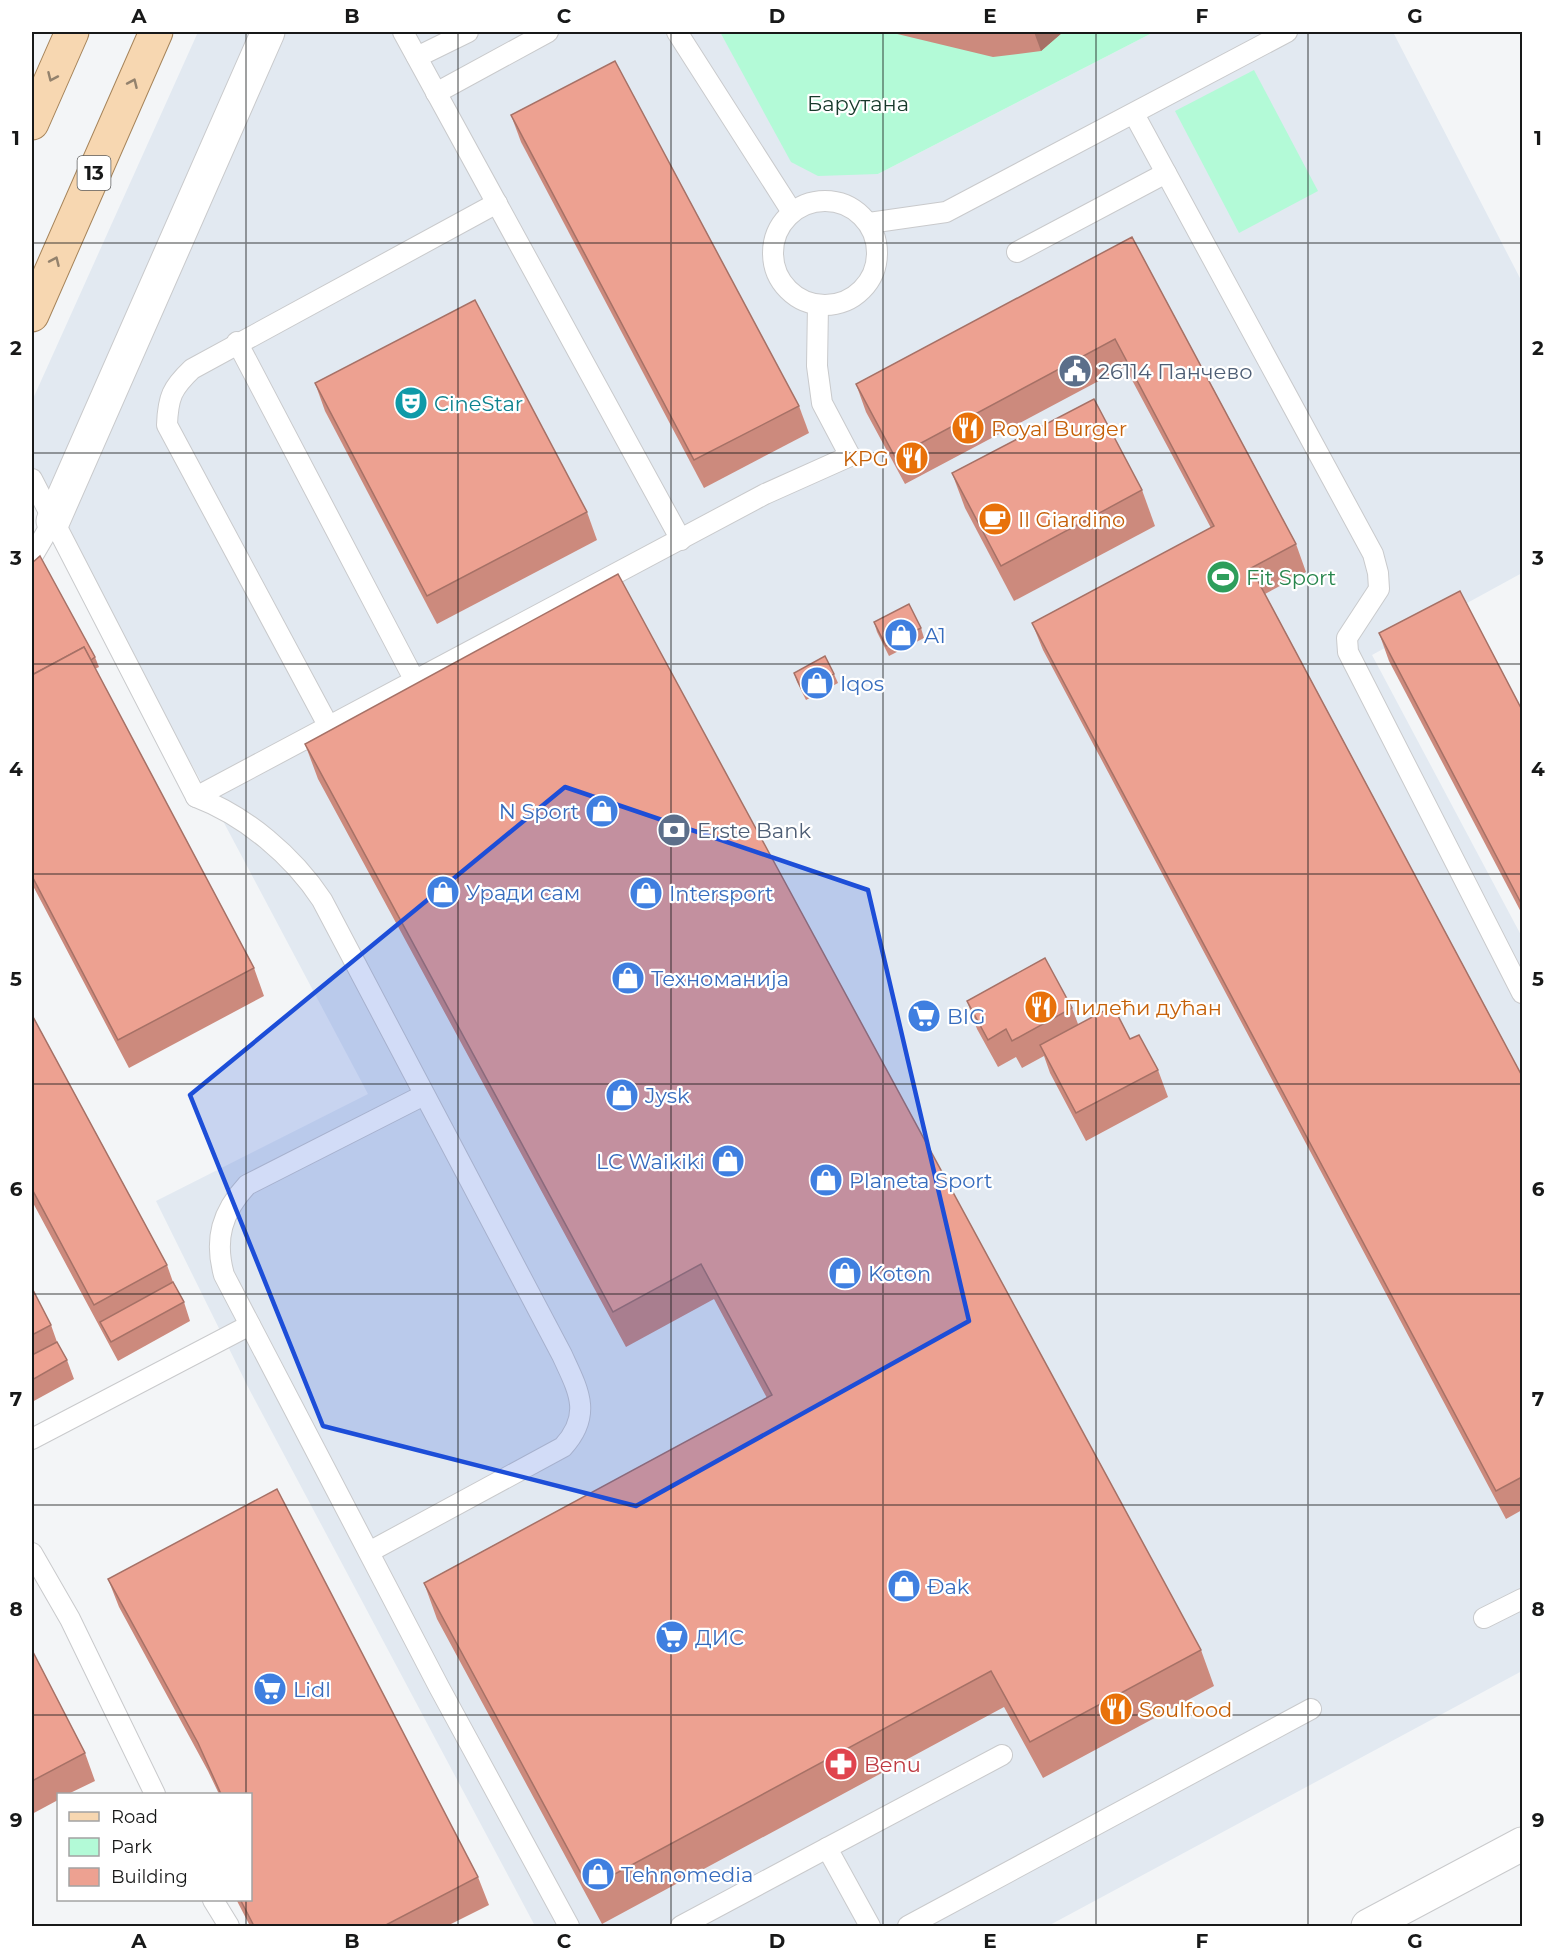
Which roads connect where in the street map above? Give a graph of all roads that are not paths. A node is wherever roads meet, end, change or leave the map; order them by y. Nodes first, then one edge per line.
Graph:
1 (72, 32) edge
2 (156, 32) edge
3 (267, 32) edge
4 (403, 32) edge
5 (468, 32) edge
6 (548, 32) edge
7 (677, 32) edge
8 (1287, 32) edge
9 (417, 57) junction
10 (436, 93) junction
11 (1134, 114) junction
12 (32, 123) edge
13 (1166, 173) junction
14 (497, 203) junction
15 (792, 212) junction
16 (869, 223) junction
17 (1017, 252) dead end
18 (818, 304) junction
19 (32, 315) edge
20 (237, 342) junction
21 (32, 479) edge
22 (53, 521) junction
23 (681, 540) junction
24 (32, 557) edge
25 (415, 681) junction
26 (329, 727) junction
27 (196, 797) junction
28 (1522, 993) edge
29 (424, 1095) junction
30 (250, 1325) junction
31 (32, 1439) edge
32 (369, 1552) junction
33 (32, 1553) edge
34 (1522, 1599) edge
35 (1484, 1618) dead end
36 (1311, 1709) dead end
37 (1002, 1755) dead end
38 (154, 1793) edge
39 (1522, 1844) edge
40 (827, 1848) junction
41 (214, 1901) edge
42 (229, 1926) edge
43 (569, 1926) edge
44 (681, 1926) edge
45 (870, 1926) edge
46 (908, 1926) edge
47 (1368, 1926) edge

1 -> 12 main road
19 -> 2 main road, 13
3 - 22 street
4 - 9 lane
5 - 9 lane
6 - 10 lane
7 - 15 lane
8 - 11 lane
9 - 10 lane
10 - 14 lane
11 - 13 lane
11 - 16 lane
13 - 17 lane
13 - 28 lane
14 - 20 lane
14 - 23 lane
15 - 16 lane
15 - 18 lane
16 - 18 lane
18 - 23 lane
20 - 25 lane
20 - 26 lane
21 - 22 lane
22 - 24 lane
22 - 27 lane
23 - 25 lane
25 - 26 lane
26 - 27 lane
27 - 29 lane
29 - 30 lane
29 - 32 lane
30 - 31 lane
30 - 32 lane
32 - 43 lane
33 - 38 lane
34 - 35 lane
36 - 46 lane
37 - 40 lane
39 - 47 street
40 - 44 lane
40 - 45 lane
41 - 42 lane

